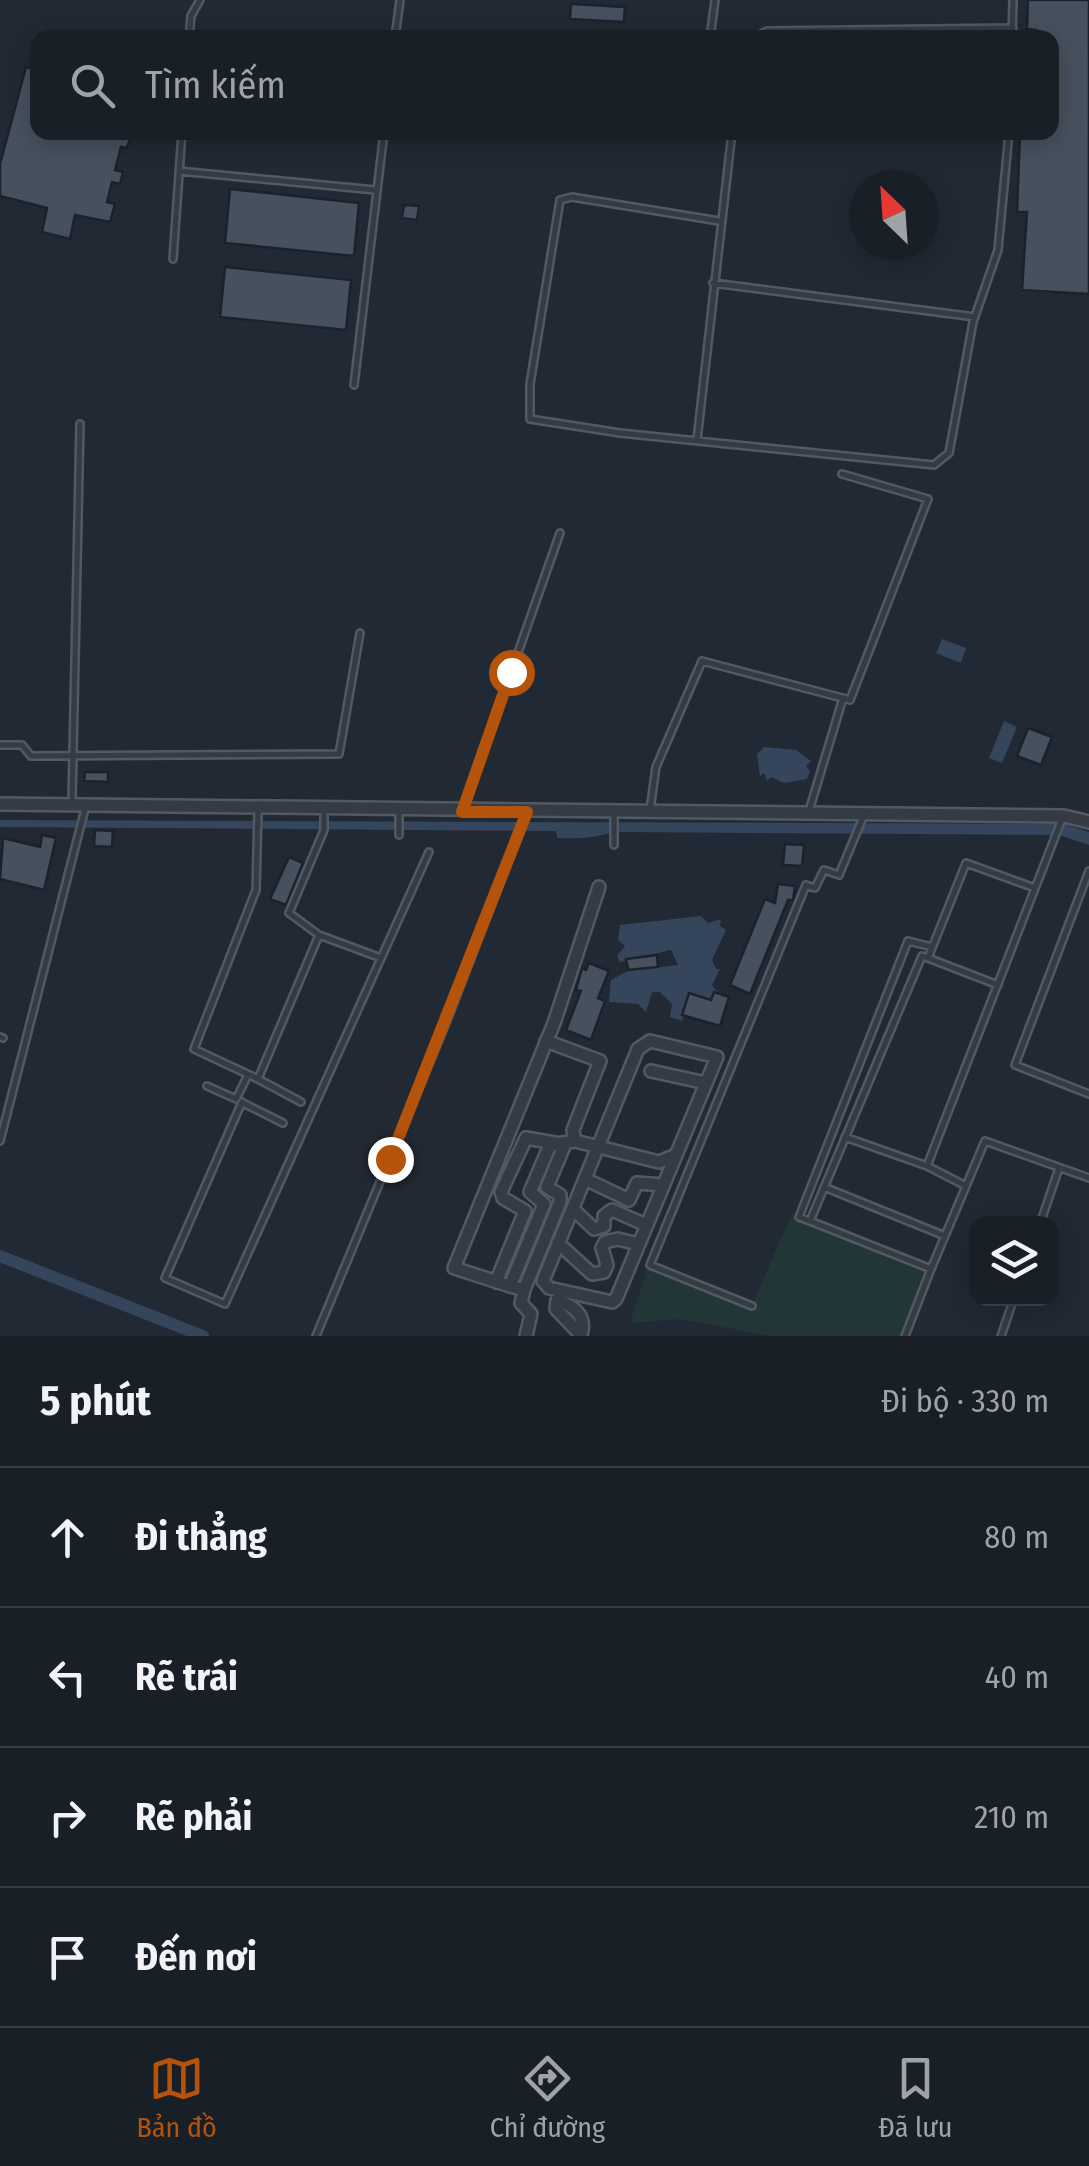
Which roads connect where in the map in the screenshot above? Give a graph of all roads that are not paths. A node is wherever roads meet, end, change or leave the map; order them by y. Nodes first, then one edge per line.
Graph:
1 (200, 0) edge
2 (400, 0) edge
3 (715, 0) edge
4 (1012, 0) edge
5 (1012, 28) joint
6 (190, 30) edge
7 (396, 30) edge
8 (711, 30) edge
9 (849, 30) edge
10 (181, 140) edge
11 (383, 140) edge
12 (731, 140) edge
13 (1008, 140) edge
14 (179, 172) junction
15 (377, 190) junction
16 (718, 221) junction
17 (172, 259) dead end
18 (713, 282) junction
19 (975, 317) junction
20 (354, 384) dead end
21 (80, 424) dead end
22 (697, 440) junction
23 (842, 474) dead end
24 (560, 533) dead end
25 (360, 633) dead end
26 (842, 698) junction
27 (0, 745) edge
28 (72, 756) junction
29 (72, 802) junction
30 (86, 802) junction
31 (0, 804) edge
32 (462, 812) junction
33 (258, 814) junction
34 (650, 814) junction
35 (808, 814) junction
36 (324, 815) junction
37 (399, 816) junction
38 (524, 817) junction
39 (614, 818) junction
40 (862, 819) junction
41 (1062, 820) junction
42 (1089, 822) edge
43 (400, 833) dead end
44 (614, 844) dead end
45 (430, 852) dead end
46 (1089, 872) edge
47 (599, 887) dead end
48 (1035, 888) junction
49 (319, 936) junction
50 (932, 947) junction
51 (381, 958) junction
52 (928, 958) junction
53 (998, 985) junction
54 (546, 1041) junction
55 (651, 1070) dead end
56 (248, 1075) junction
57 (258, 1079) junction
58 (706, 1083) junction
59 (208, 1086) dead end
60 (1089, 1094) edge
61 (239, 1101) junction
62 (301, 1102) dead end
63 (283, 1123) dead end
64 (845, 1137) junction
65 (0, 1141) edge
66 (565, 1142) junction
67 (599, 1148) junction
68 (676, 1155) junction
69 (659, 1162) junction
70 (927, 1166) junction
71 (1059, 1168) junction
72 (1089, 1178) edge
73 (586, 1179) junction
74 (664, 1181) junction
75 (966, 1186) junction
76 (824, 1187) junction
77 (573, 1209) junction
78 (1043, 1216) edge
79 (810, 1221) junction
80 (646, 1225) junction
81 (945, 1236) junction
82 (558, 1244) junction
83 (638, 1244) junction
84 (932, 1268) junction
85 (496, 1282) junction
86 (510, 1286) junction
87 (524, 1290) junction
88 (752, 1306) dead end
89 (1011, 1306) edge
90 (316, 1336) edge
91 (526, 1336) edge
92 (905, 1336) edge
93 (1001, 1336) edge

1 - 6 lane
2 - 7 lane
3 - 8 lane
4 - 5 lane
5 - 9 lane
10 - 14 lane
11 - 15 lane
12 - 16 lane
13 - 19 lane
14 - 15 lane
14 - 17 lane
15 - 20 lane
16 - 18 lane
16 - 22 lane
18 - 19 lane
18 - 22 lane
19 - 22 lane
21 - 28 lane
23 - 26 lane
24 - 32 lane
25 - 28 lane
26 - 34 lane
26 - 35 lane
27 - 28 lane
28 - 29 lane
29 - 30 street
29 - 31 street
30 - 33 street
30 - 65 lane
32 - 37 street
32 - 38 street
33 - 36 street
33 - 56 lane
34 - 35 street
34 - 39 street
35 - 40 street
36 - 37 street
36 - 49 lane
37 - 43 lane
38 - 39 street
38 - 90 lane
39 - 44 lane
40 - 41 street
40 - 88 lane
41 - 42 street
41 - 48 lane
45 - 51 lane
46 - 60 lane
47 - 54 street
48 - 50 lane
48 - 53 lane
49 - 51 lane
49 - 57 lane
50 - 52 lane
50 - 79 lane
51 - 61 lane
52 - 53 lane
52 - 64 lane
53 - 70 lane
54 - 66 street
54 - 85 street
55 - 58 street
56 - 57 lane
56 - 61 lane
57 - 62 lane
58 - 67 street
58 - 68 street
59 - 61 lane
61 - 63 lane
64 - 70 lane
64 - 76 lane
66 - 67 street
66 - 85 street
66 - 86 street
66 - 87 street
67 - 69 street
67 - 73 street
68 - 69 street
68 - 74 street
69 - 74 street
70 - 75 lane
71 - 72 lane
71 - 75 lane
71 - 78 lane
73 - 74 street
73 - 77 street
74 - 80 street
75 - 81 lane
76 - 79 lane
76 - 81 lane
77 - 80 street
77 - 82 street
79 - 84 lane
80 - 83 street
81 - 84 lane
82 - 83 street
82 - 83 street
84 - 92 lane
85 - 86 street
86 - 87 street
87 - 91 street
89 - 93 lane

